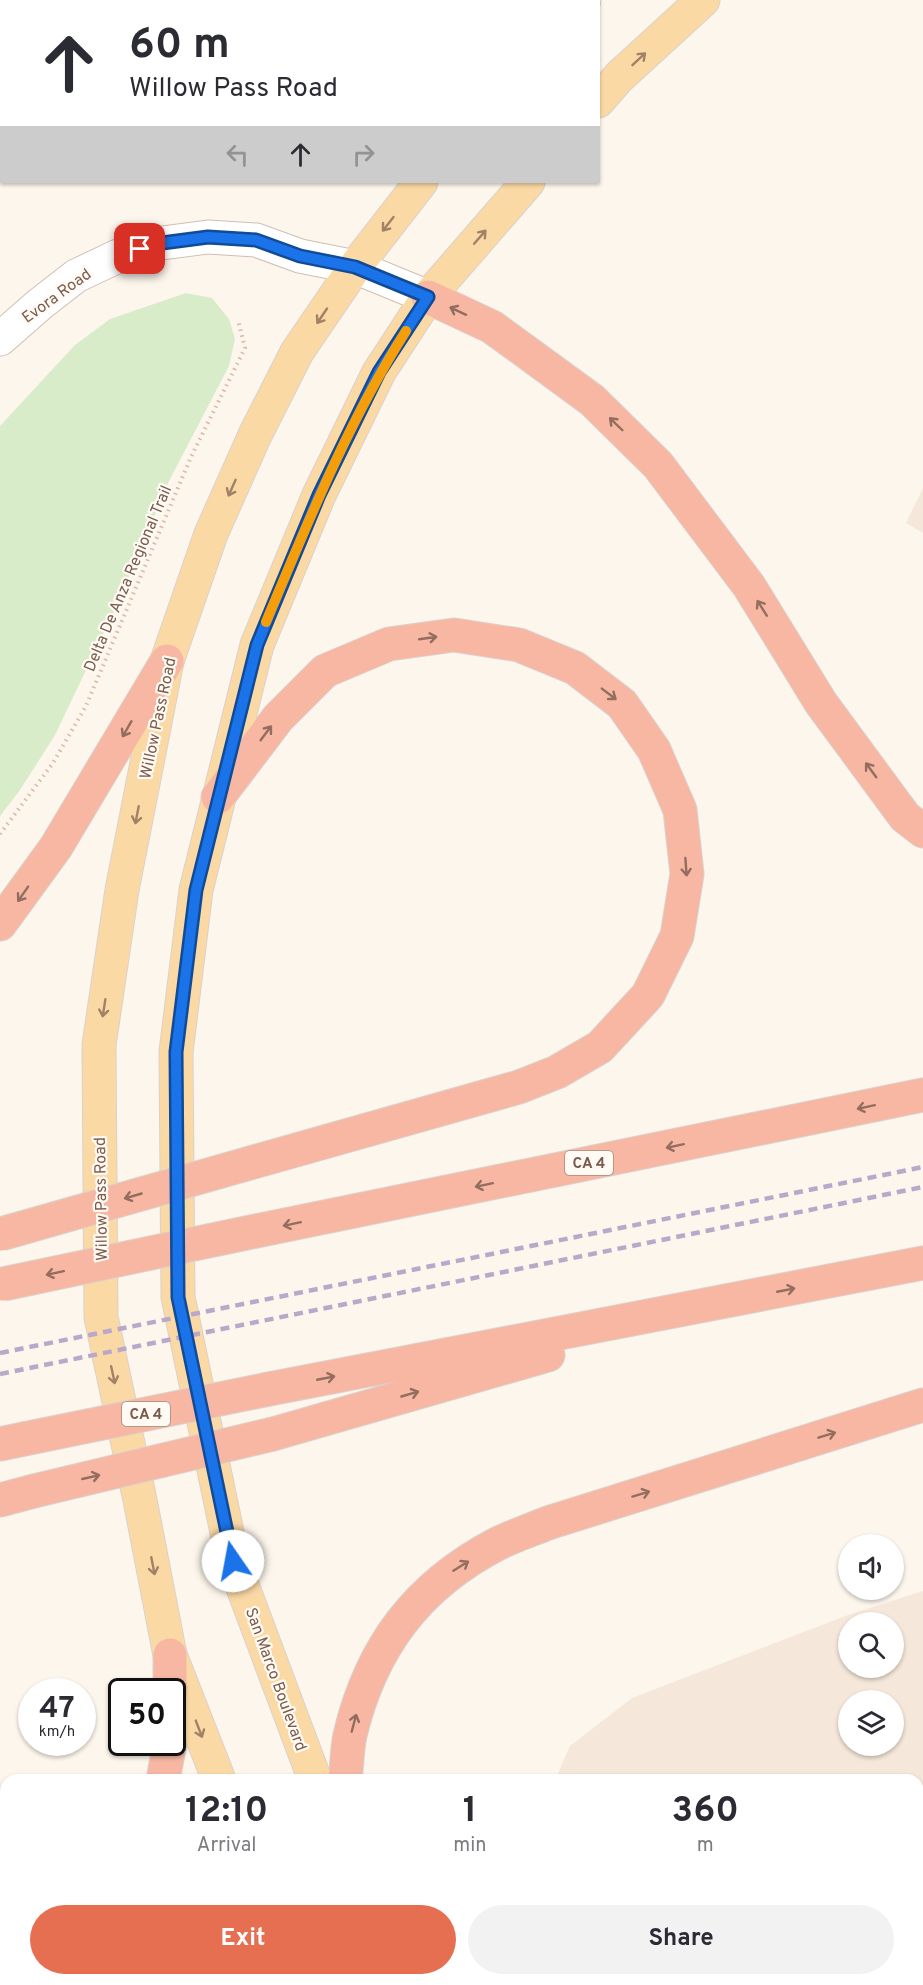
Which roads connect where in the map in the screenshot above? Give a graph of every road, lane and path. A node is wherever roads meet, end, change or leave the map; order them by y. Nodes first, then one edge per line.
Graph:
1 (703, 0) edge
2 (600, 99) edge
3 (420, 183) edge
4 (527, 183) edge
5 (355, 267) junction
6 (428, 297) junction
7 (238, 320) dead end
8 (0, 339) edge
9 (167, 661) junction
10 (218, 797) junction
11 (923, 831) edge
12 (0, 834) edge
13 (0, 924) edge
14 (923, 1095) edge
15 (1, 1234) edge
16 (923, 1263) edge
17 (1, 1284) edge
18 (755, 1296) junction
19 (923, 1406) edge
20 (12, 1442) edge
21 (0, 1500) edge
22 (170, 1655) junction
23 (170, 1678) edge
24 (168, 1756) edge
25 (164, 1774) edge
26 (217, 1774) edge
27 (313, 1774) edge
28 (346, 1774) edge

2 -> 1 main road
3 -> 5 main road, Willow Pass Road
6 -> 4 main road
5 - 6 street, Evora Road
5 - 8 street, Evora Road
5 -> 9 main road, Willow Pass Road
6 - 10 main road
11 -> 6 highway
7 - 12 path, Delta De Anza Regional Trail
9 -> 13 highway
9 -> 22 main road, Willow Pass Road
10 -> 15 highway, bridge
10 - 27 main road, San Marco Boulevard
14 -> 17 highway, CA 4, bridge
18 -> 16 highway, CA 4
20 -> 18 highway, CA 4, bridge
21 -> 18 highway, bridge
28 -> 19 highway
22 - 23 highway
22 -> 26 main road
24 - 25 highway

